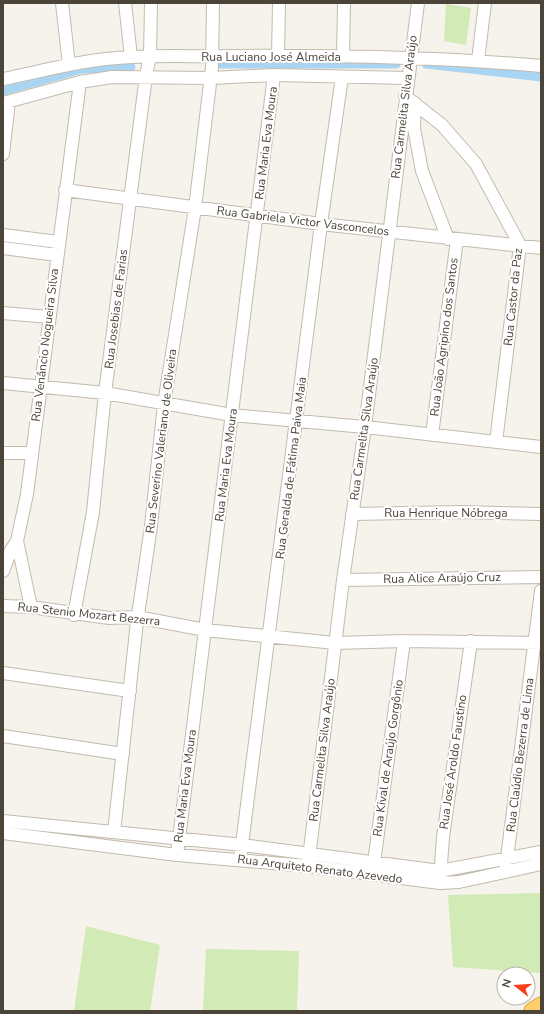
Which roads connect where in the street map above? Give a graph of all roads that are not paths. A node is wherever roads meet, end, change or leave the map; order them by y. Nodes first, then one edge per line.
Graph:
1 (62, 3) edge
2 (125, 3) edge
3 (151, 3) edge
4 (213, 3) edge
5 (279, 3) edge
6 (344, 3) edge
7 (418, 3) edge
8 (485, 3) edge
9 (150, 56) junction
10 (212, 56) junction
11 (278, 56) junction
12 (131, 57) junction
13 (343, 58) junction
14 (411, 58) junction
15 (478, 60) junction
16 (69, 65) junction
17 (541, 66) edge
18 (274, 75) junction
19 (146, 76) junction
20 (342, 77) junction
21 (211, 78) junction
22 (408, 78) junction
23 (3, 79) edge
24 (80, 82) junction
25 (410, 100) junction
26 (6, 102) edge
27 (3, 154) edge
28 (65, 190) junction
29 (130, 199) junction
30 (195, 208) junction
31 (258, 215) junction
32 (322, 224) junction
33 (388, 232) junction
34 (3, 235) edge
35 (452, 239) junction
36 (520, 245) junction
37 (3, 248) edge
38 (58, 248) junction
39 (541, 248) edge
40 (3, 313) edge
41 (49, 317) junction
42 (3, 383) edge
43 (41, 385) junction
44 (105, 393) junction
45 (164, 404) junction
46 (232, 415) junction
47 (297, 421) junction
48 (365, 427) junction
49 (432, 435) junction
50 (496, 442) junction
51 (541, 447) edge
52 (32, 452) junction
53 (3, 453) edge
54 (352, 514) junction
55 (541, 514) edge
56 (10, 545) edge
57 (3, 571) edge
58 (541, 577) edge
59 (343, 580) junction
60 (541, 591) edge
61 (3, 606) edge
62 (31, 607) junction
63 (74, 615) junction
64 (137, 617) junction
65 (205, 630) junction
66 (269, 636) junction
67 (404, 640) junction
68 (471, 641) junction
69 (335, 642) junction
70 (538, 643) edge
71 (3, 673) edge
72 (130, 691) junction
73 (3, 736) edge
74 (123, 754) junction
75 (3, 821) edge
76 (114, 832) junction
77 (3, 833) edge
78 (179, 839) junction
79 (243, 845) junction
80 (541, 852) edge
81 (177, 855) junction
82 (507, 858) junction
83 (240, 860) junction
84 (309, 860) junction
85 (374, 863) junction
86 (541, 864) edge
87 (506, 871) junction
88 (373, 876) junction
89 (440, 877) junction
90 (541, 1006) edge
91 (533, 1011) edge

1 - 16 street
2 - 12 street
3 - 9 street, Rua Josebias de Farias
4 - 10 street, Rua Severino Valeriano de Oliveira
5 - 11 street
6 - 13 street
7 - 14 street, Rua Carmelita Silva Araújo
8 - 15 street
9 - 10 street, Rua Luciano José Almeida
9 - 12 street, Rua Luciano José Almeida
9 - 19 street, Rua Josebias de Farias
10 - 11 street, Rua Luciano José Almeida
10 - 21 street, Rua Severino Valeriano de Oliveira
11 - 13 street, Rua Luciano José Almeida
12 - 16 street, Rua Luciano José Almeida
13 - 14 street, Rua Luciano José Almeida
14 - 15 street, Rua Luciano José Almeida
14 - 22 street, Rua Carmelita Silva Araújo
15 - 17 street, Rua Luciano José Almeida
16 - 23 street, Rua Luciano José Almeida
18 - 20 street, Rua Luciano José Almeida
18 - 21 street, Rua Luciano José Almeida
18 - 31 street, Rua Maria Eva Moura
19 - 21 street, Rua Luciano José Almeida
19 - 24 street, Rua Luciano José Almeida
19 - 29 street, Rua Josebias de Farias
20 - 22 street, Rua Luciano José Almeida
20 - 32 street, Rua Geralda de Fátima Paiva Maia
21 - 30 street, Rua Severino Valeriano de Oliveira
22 - 25 street, Rua Carmelita Silva Araújo
24 - 26 street, Rua Luciano José Almeida
24 - 28 street, Rua Venâncio Nogueira Silva
25 - 33 street, Rua Carmelita Silva Araújo
25 - 35 street
25 - 36 street, Rua Castor da Paz
26 - 27 street
28 - 29 street, Rua Gabriela Victor Vasconcelos
28 - 38 street, Rua Venâncio Nogueira Silva
29 - 30 street, Rua Gabriela Victor Vasconcelos
29 - 44 street, Rua Josebias de Farias
30 - 31 street, Rua Gabriela Victor Vasconcelos
30 - 45 street, Rua Severino Valeriano de Oliveira
31 - 32 street, Rua Gabriela Victor Vasconcelos
31 - 46 street, Rua Maria Eva Moura
32 - 33 street, Rua Gabriela Victor Vasconcelos
32 - 47 street, Rua Geralda de Fátima Paiva Maia
33 - 35 street, Rua Gabriela Victor Vasconcelos
33 - 48 street, Rua Carmelita Silva Araújo
34 - 38 street
35 - 36 street, Rua Gabriela Victor Vasconcelos
35 - 49 street, Rua João Agripino dos Santos
36 - 39 street, Rua Gabriela Victor Vasconcelos
36 - 50 street, Rua Castor da Paz
37 - 38 street
38 - 41 street, Rua Venâncio Nogueira Silva
40 - 41 street
41 - 43 street, Rua Venâncio Nogueira Silva
42 - 43 street
43 - 44 street
43 - 52 street, Rua Venâncio Nogueira Silva
44 - 45 street
44 - 63 street, Rua Josebias de Farias
45 - 46 street
45 - 64 street, Rua Severino Valeriano de Oliveira
46 - 47 street
46 - 65 street, Rua Maria Eva Moura
47 - 48 street
47 - 66 street, Rua Geralda de Fátima Paiva Maia
48 - 49 street
48 - 54 street, Rua Carmelita Silva Araújo
49 - 50 street
50 - 51 street
52 - 53 street
52 - 56 street, Rua Venâncio Nogueira Silva
54 - 55 street, Rua Henrique Nóbrega
54 - 59 street, Rua Carmelita Silva Araújo
56 - 57 street
56 - 62 street, Rua Venâncio Nogueira Silva
58 - 59 street, Rua Alice Araújo Cruz
59 - 69 street, Rua Carmelita Silva Araújo
60 - 70 street, Rua Claúdio Bezerra de Lima
61 - 62 street, Rua Stenio Mozart Bezerra
62 - 63 street, Rua Stenio Mozart Bezerra
63 - 64 street, Rua Stenio Mozart Bezerra
64 - 65 street, Rua Stenio Mozart Bezerra
64 - 72 street, Rua Severino Valeriano de Oliveira
65 - 66 street, Rua Stenio Mozart Bezerra
65 - 78 street, Rua Maria Eva Moura
66 - 69 street, Rua Stenio Mozart Bezerra
66 - 79 street, Rua Geralda de Fátima Paiva Maia
67 - 68 street, Rua Stenio Mozart Bezerra
67 - 69 street, Rua Stenio Mozart Bezerra
67 - 85 street, Rua Kival de Araújo Gorgônio
68 - 70 street, Rua Stenio Mozart Bezerra
68 - 89 street, Rua José Aroldo Faustino
69 - 84 street, Rua Carmelita Silva Araújo
70 - 82 street, Rua Claúdio Bezerra de Lima
71 - 72 street
72 - 74 street, Rua Severino Valeriano de Oliveira
73 - 74 street
74 - 76 street, Rua Severino Valeriano de Oliveira
75 - 76 street, Rua Arquiteto Renato Azevedo
76 - 78 street, Rua Arquiteto Renato Azevedo
77 - 81 street, Rua Arquiteto Renato Azevedo
78 - 79 street, Rua Arquiteto Renato Azevedo
78 - 81 street, Rua Maria Eva Moura
79 - 83 street, Rua Geralda de Fátima Paiva Maia
79 - 84 street, Rua Arquiteto Renato Azevedo
80 - 82 street, Rua Arquiteto Renato Azevedo
81 - 83 street, Rua Arquiteto Renato Azevedo
82 - 87 street, Rua Claúdio Bezerra de Lima
82 - 89 street, Rua Arquiteto Renato Azevedo
83 - 84 street, Rua Arquiteto Renato Azevedo
84 - 85 street, Rua Arquiteto Renato Azevedo
84 - 88 street, Rua Arquiteto Renato Azevedo
85 - 88 street, Rua Kival de Araújo Gorgônio
85 - 89 street, Rua Arquiteto Renato Azevedo
86 - 87 street, Rua Arquiteto Renato Azevedo
87 - 89 street, Rua Arquiteto Renato Azevedo
88 - 89 street, Rua Arquiteto Renato Azevedo
90 - 91 highway

